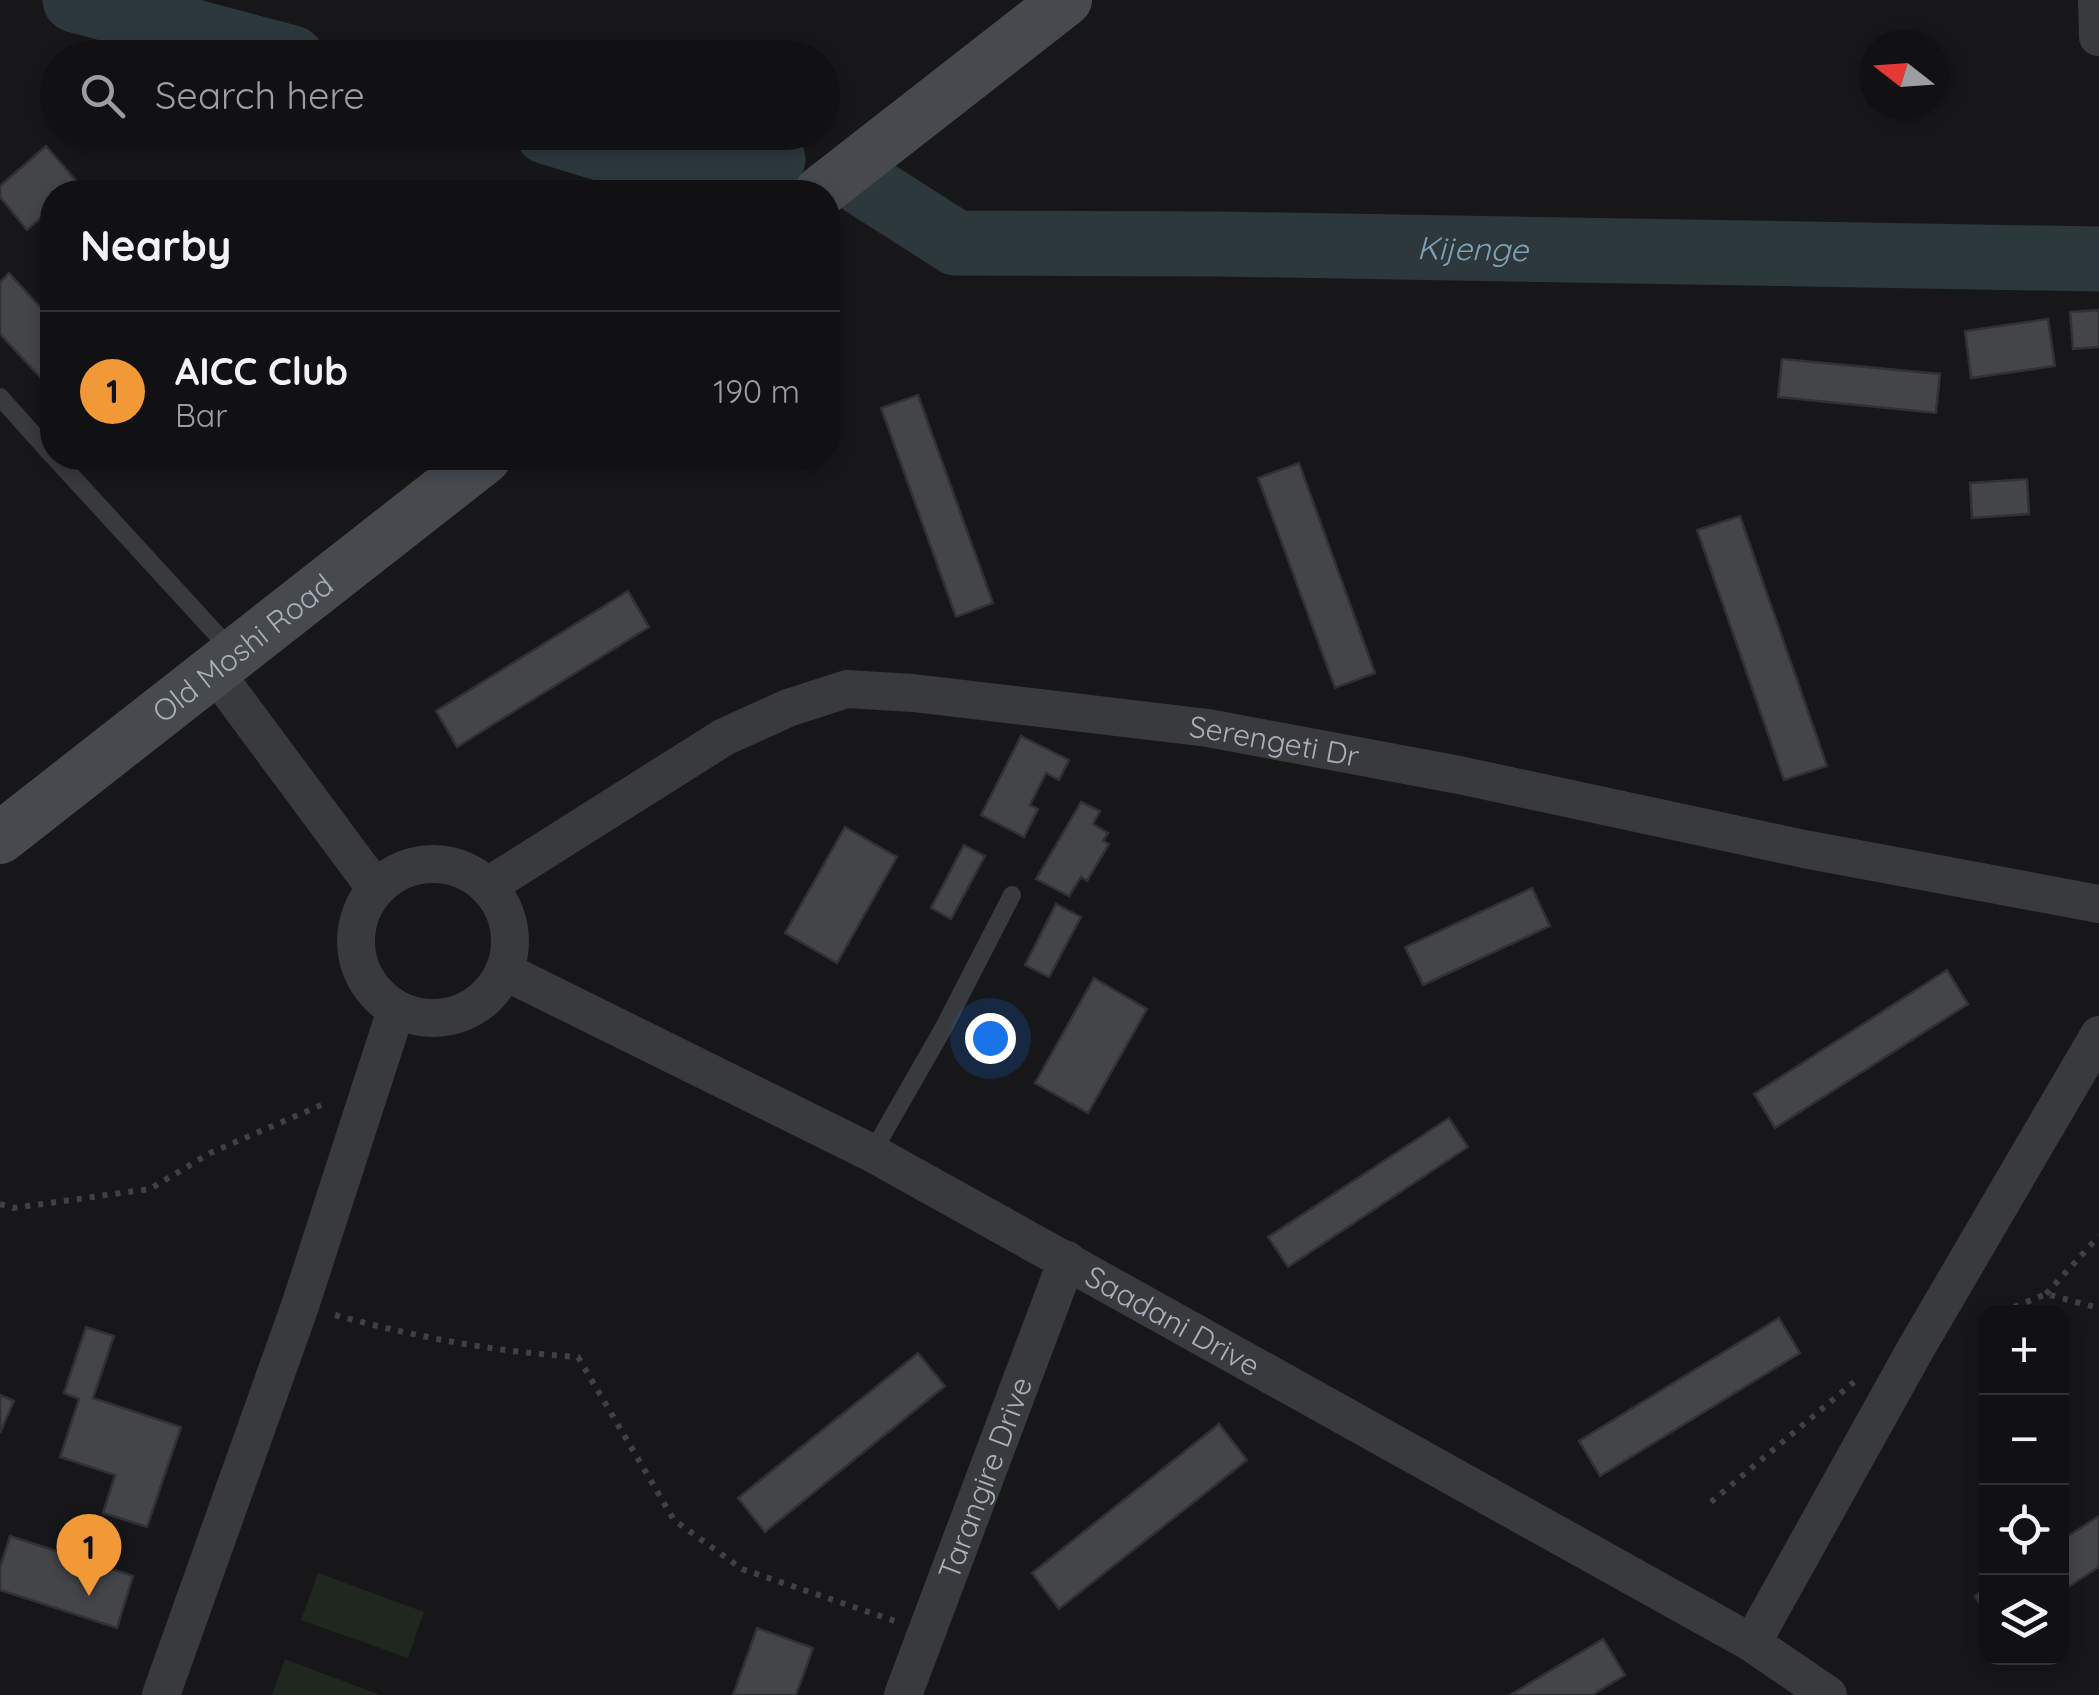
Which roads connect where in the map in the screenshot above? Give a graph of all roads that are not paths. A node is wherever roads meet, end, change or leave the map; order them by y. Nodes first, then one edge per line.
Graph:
1 (1066, 0) edge
2 (2097, 0) edge
3 (2098, 36) edge
4 (837, 180) edge
5 (0, 397) edge
6 (40, 441) edge
7 (66, 470) edge
8 (468, 470) edge
9 (223, 660) junction
10 (0, 838) edge
11 (488, 886) junction
12 (376, 889) junction
13 (1012, 894) dead end
14 (2099, 904) edge
15 (504, 971) junction
16 (396, 1010) junction
17 (2099, 1035) edge
18 (872, 1153) junction
19 (1068, 1260) junction
20 (1752, 1643) junction
21 (161, 1695) edge
22 (903, 1695) edge
23 (1828, 1695) edge

1 - 4 main road
2 - 3 street
5 - 6 lane
7 - 9 lane
8 - 9 main road, Old Moshi Road
9 - 10 main road, Old Moshi Road
9 - 12 street
11 - 12 street
11 - 14 street, Serengeti Dr
11 - 15 street
12 - 16 street
13 - 18 lane
15 - 16 street
15 - 18 street, Saadani Drive
16 - 21 street
17 - 20 street
18 - 19 street, Saadani Drive
19 - 20 street, Saadani Drive
19 - 22 street, Tarangire Drive
20 - 23 street, Saadani Drive

